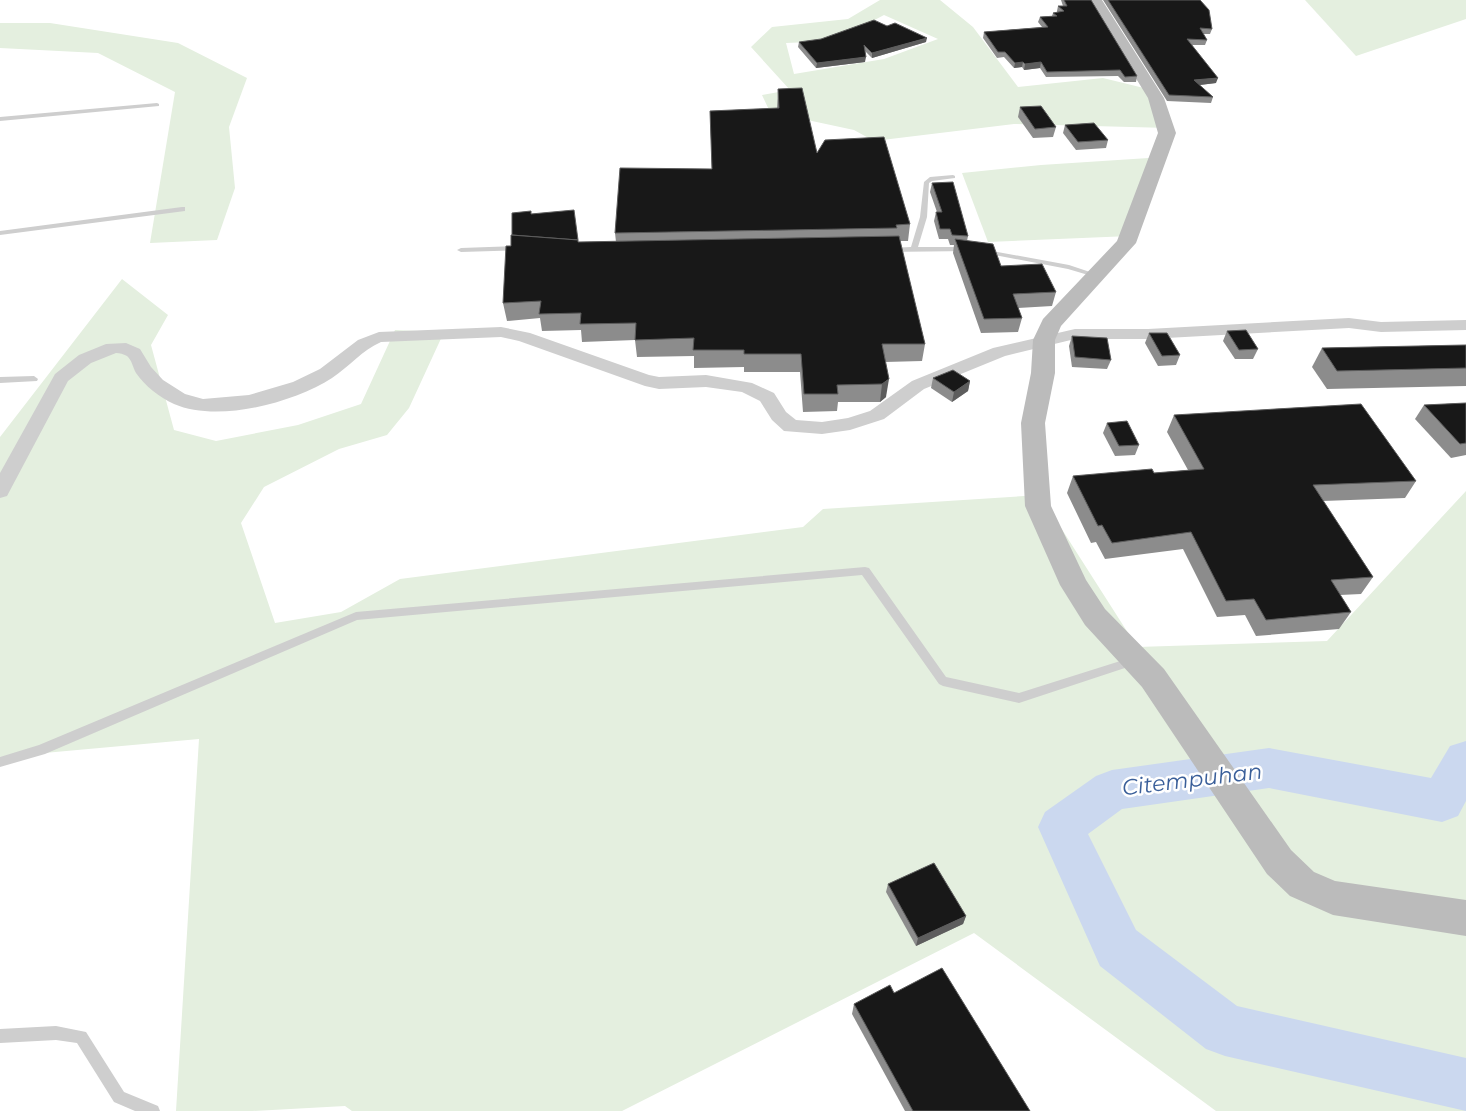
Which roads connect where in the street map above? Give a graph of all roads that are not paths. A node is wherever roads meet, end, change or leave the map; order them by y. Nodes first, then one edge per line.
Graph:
1 (1095, 0) edge
2 (157, 105) dead end
3 (0, 119) edge
4 (953, 178) dead end
5 (182, 209) dead end
6 (0, 233) edge
7 (530, 248) edge
8 (914, 249) junction
9 (462, 250) dead end
10 (880, 250) edge
11 (1095, 275) junction
12 (1466, 325) edge
13 (1044, 340) junction
14 (34, 379) dead end
15 (0, 380) edge
16 (0, 490) edge
17 (1144, 669) junction
18 (0, 762) edge
19 (1466, 918) edge
20 (0, 1036) edge
21 (153, 1111) edge

1 - 11 main road
2 - 3 lane
4 - 8 lane
5 - 6 lane
7 - 9 lane
8 - 10 lane
8 - 11 lane
11 - 13 main road
12 - 13 street
13 - 16 street
13 - 17 main road
14 - 15 lane
17 - 18 lane
17 - 19 main road
20 - 21 lane

